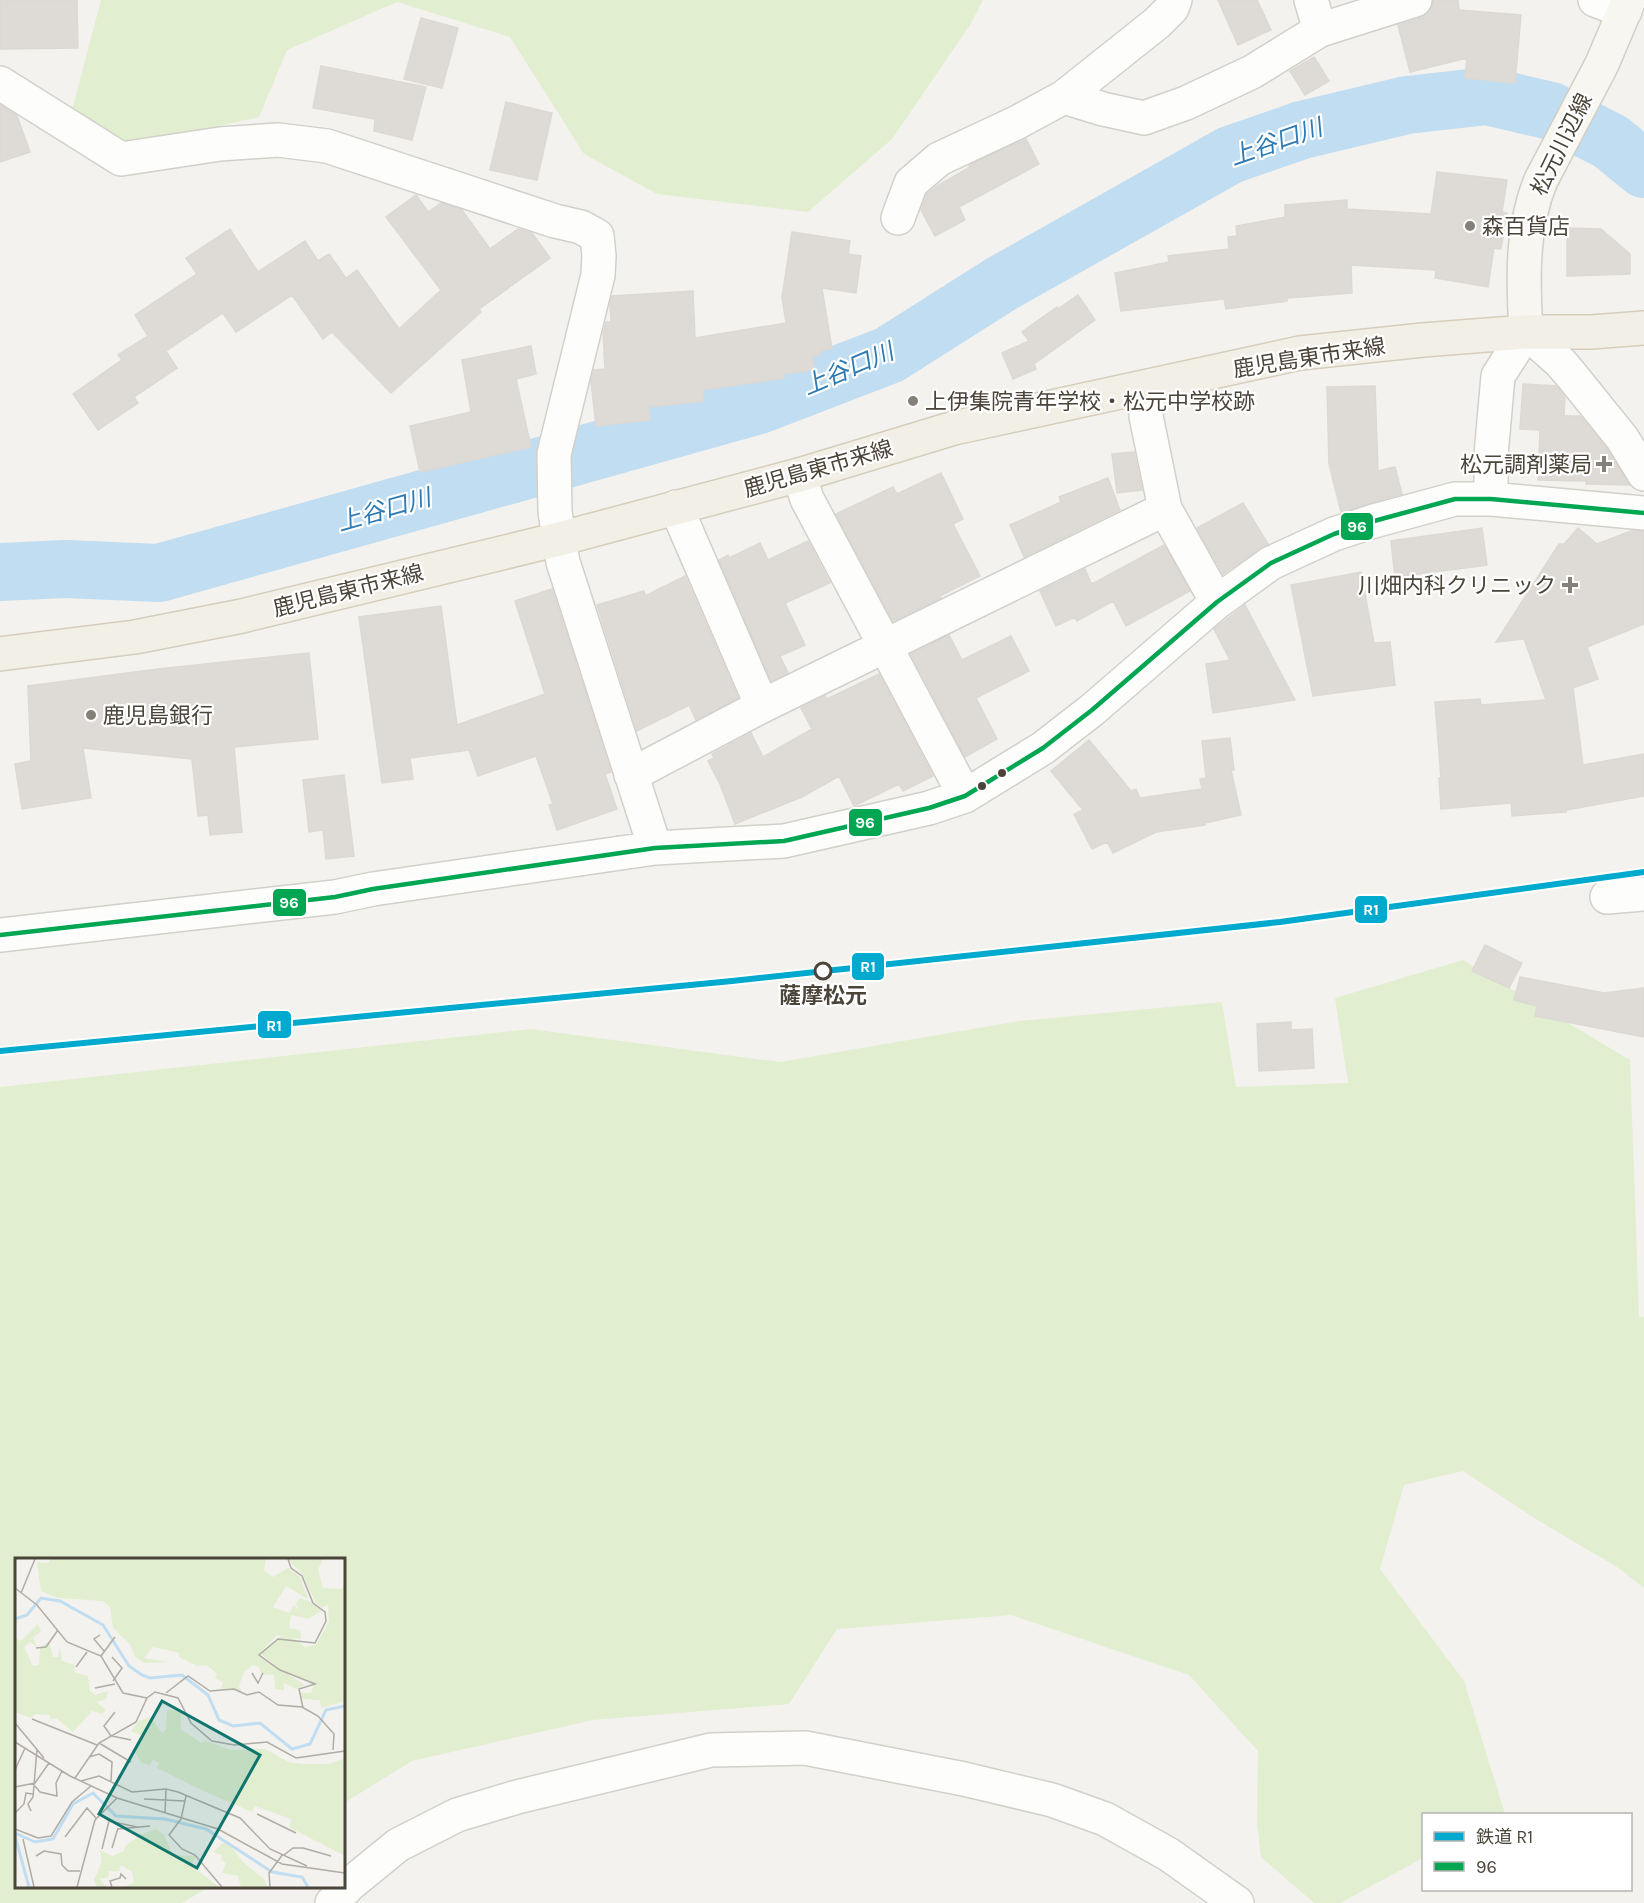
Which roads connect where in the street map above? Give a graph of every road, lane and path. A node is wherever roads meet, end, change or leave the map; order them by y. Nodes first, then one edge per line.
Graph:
1 (1175, 0) edge
2 (1415, 0) edge
3 (1616, 4) edge
4 (1316, 15) edge
5 (0, 83) edge
6 (1064, 97) junction
7 (898, 218) dead end
8 (1644, 328) edge
9 (1526, 332) junction
10 (1149, 386) junction
11 (1644, 474) edge
12 (800, 475) junction
13 (1491, 499) junction
14 (676, 507) junction
15 (1165, 509) junction
16 (1644, 513) edge
17 (559, 539) junction
18 (1217, 602) junction
19 (884, 646) junction
20 (0, 654) edge
21 (762, 706) junction
22 (631, 775) junction
23 (965, 796) junction
24 (655, 848) junction
25 (1644, 894) edge
26 (1607, 897) dead end
27 (0, 935) edge
28 (332, 1903) edge
29 (1237, 1903) edge

1 - 6 street
2 - 4 street
3 - 9 main road, 松元川辺線
4 - 6 street
5 - 17 street
6 - 7 street
8 - 9 main road, 鹿児島東市来線
9 - 10 main road, 鹿児島東市来線
9 - 11 street
9 - 13 street
10 - 12 main road, 鹿児島東市来線
10 - 15 street
12 - 14 main road, 鹿児島東市来線
12 - 19 street
13 - 16 street
13 - 18 street
14 - 17 main road, 鹿児島東市来線
14 - 21 street
15 - 18 street
15 - 19 street
17 - 20 main road, 鹿児島東市来線
17 - 22 street
18 - 23 street
19 - 21 street
19 - 23 street
21 - 22 street
22 - 24 street
23 - 24 street
24 - 27 street
25 - 26 street
28 - 29 street

